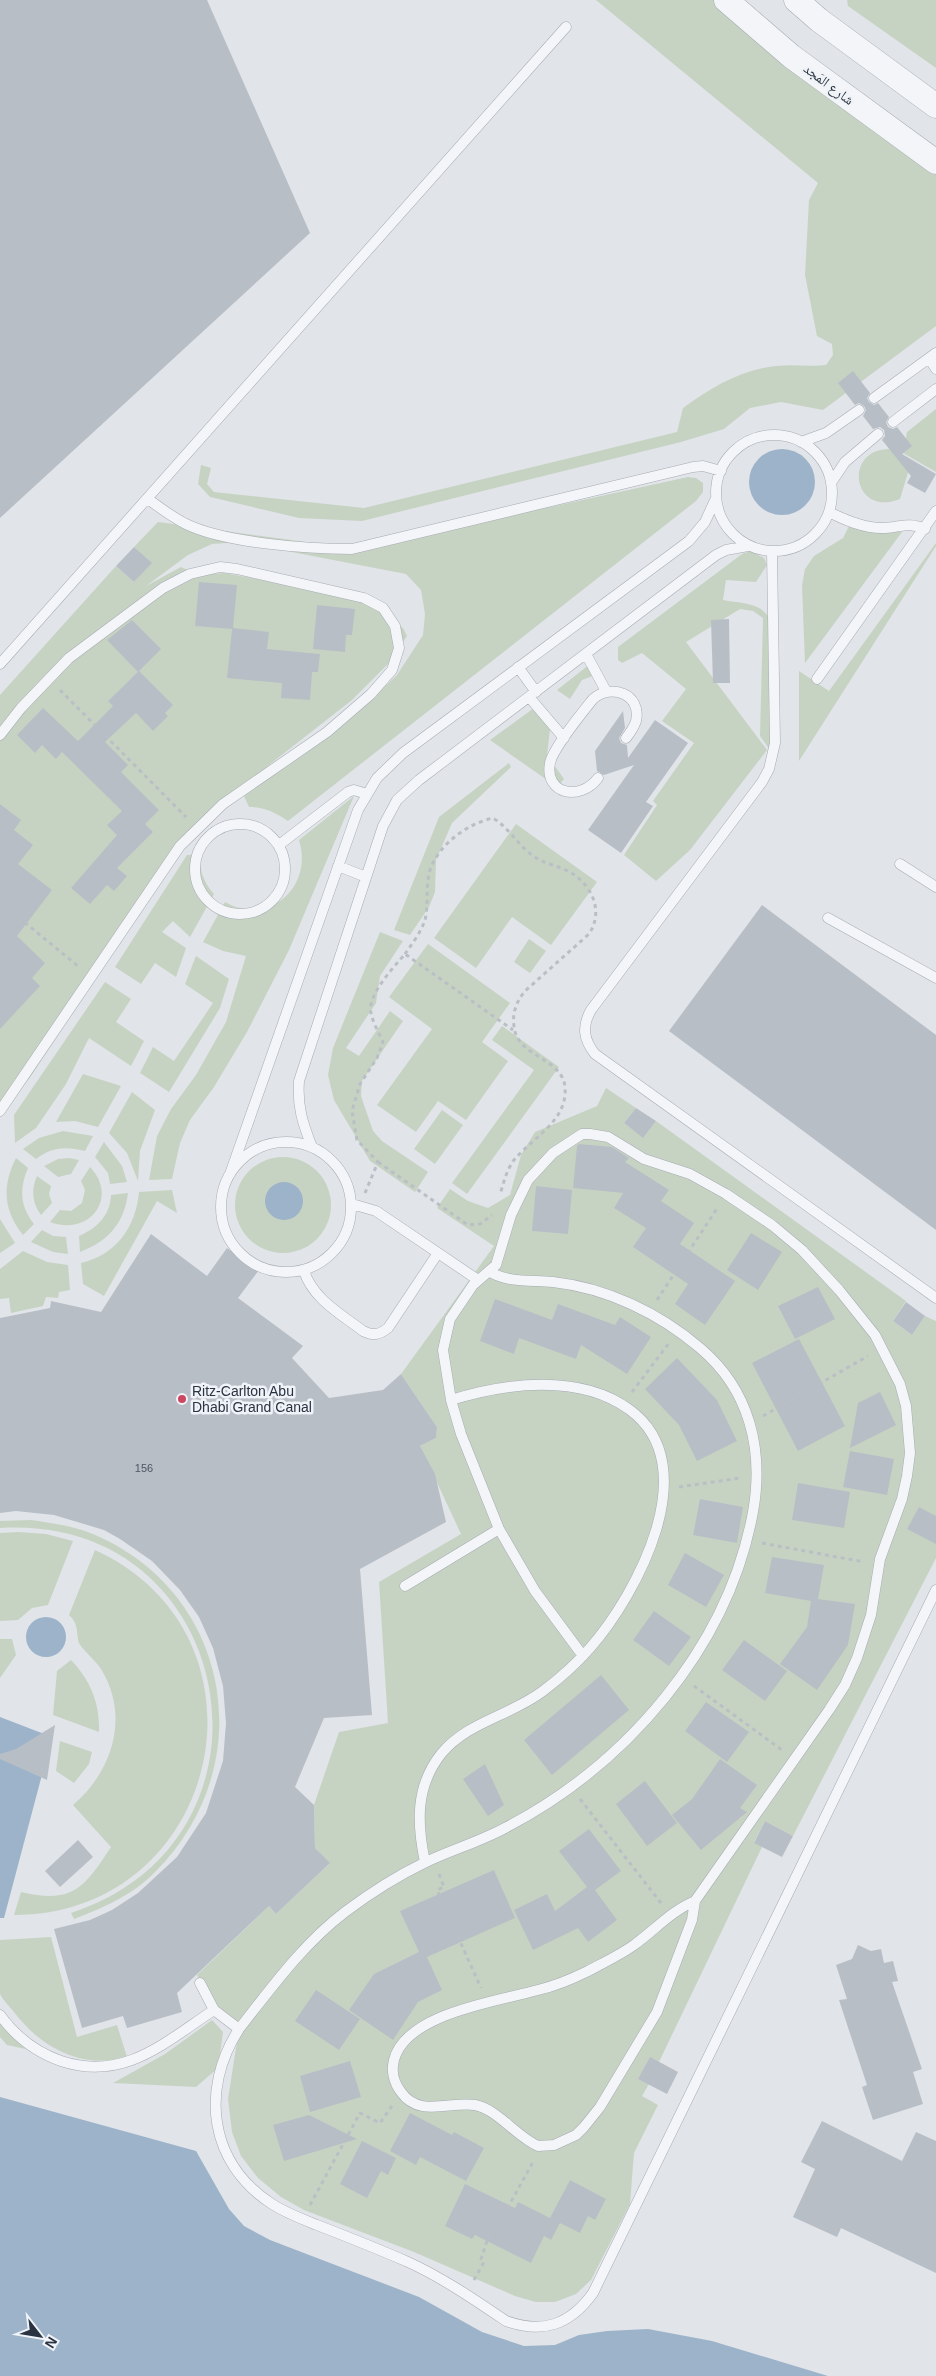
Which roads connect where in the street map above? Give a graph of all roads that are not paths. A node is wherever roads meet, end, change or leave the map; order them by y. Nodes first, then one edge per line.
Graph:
1 (726, 0) edge
2 (796, 0) edge
3 (566, 27) dead end
4 (936, 106) edge
5 (936, 162) edge
6 (933, 355) edge
7 (936, 370) edge
8 (936, 389) edge
9 (874, 398) dead end
10 (859, 410) dead end
11 (893, 422) dead end
12 (878, 434) dead end
13 (801, 442) junction
14 (720, 471) junction
15 (831, 483) junction
16 (148, 498) junction
17 (716, 498) junction
18 (936, 511) edge
19 (829, 512) junction
20 (925, 529) junction
21 (748, 546) junction
22 (772, 552) junction
23 (586, 654) junction
24 (0, 664) edge
25 (518, 668) junction
26 (817, 679) dead end
27 (606, 691) junction
28 (532, 695) junction
29 (0, 735) edge
30 (564, 738) junction
31 (626, 738) dead end
32 (598, 778) dead end
33 (367, 794) junction
34 (197, 828) junction
35 (208, 837) junction
36 (279, 844) junction
37 (900, 864) dead end
38 (338, 866) junction
39 (366, 877) junction
40 (936, 887) edge
41 (828, 918) dead end
42 (936, 978) edge
43 (0, 1112) edge
44 (312, 1147) junction
45 (230, 1174) junction
46 (356, 1205) junction
47 (438, 1253) junction
48 (304, 1271) junction
49 (490, 1272) junction
50 (478, 1280) junction
51 (936, 1298) edge
52 (451, 1400) junction
53 (499, 1529) junction
54 (405, 1586) dead end
55 (936, 1590) edge
56 (583, 1656) junction
57 (430, 1860) junction
58 (695, 1901) junction
59 (200, 1983) dead end
60 (214, 2010) junction
61 (0, 2015) edge
62 (239, 2029) junction

1 - 5 street, شارع المَجد
2 - 4 street
3 - 16 lane
6 - 7 lane
6 - 9 lane
8 - 11 lane
10 - 13 lane
12 - 15 lane
13 - 14 lane
13 - 15 lane
14 - 16 lane
14 - 17 lane
15 - 19 lane
16 - 24 lane
17 - 21 lane
17 - 25 lane
18 - 20 lane
19 - 20 lane
19 - 22 lane
20 - 26 lane
21 - 22 lane
21 - 23 lane
22 - 51 lane
23 - 27 lane
23 - 28 lane
25 - 28 lane
25 - 33 lane
27 - 30 lane
27 - 31 lane
28 - 30 lane
28 - 39 lane
29 - 34 lane
30 - 32 lane
33 - 36 lane
33 - 38 lane
34 - 35 lane
34 - 43 lane
35 - 36 lane
35 - 36 lane
37 - 40 lane
38 - 39 lane
38 - 45 lane
39 - 44 lane
41 - 42 lane
44 - 45 lane
44 - 46 lane
45 - 48 lane
46 - 47 lane
46 - 48 lane
47 - 48 lane
47 - 50 lane
49 - 50 lane
49 - 57 lane
49 - 58 lane
50 - 52 lane
52 - 53 lane
52 - 56 lane
53 - 54 lane
53 - 56 lane
55 - 62 lane
56 - 57 lane
57 - 62 lane
58 - 58 lane
59 - 60 lane
60 - 61 lane
60 - 62 lane

